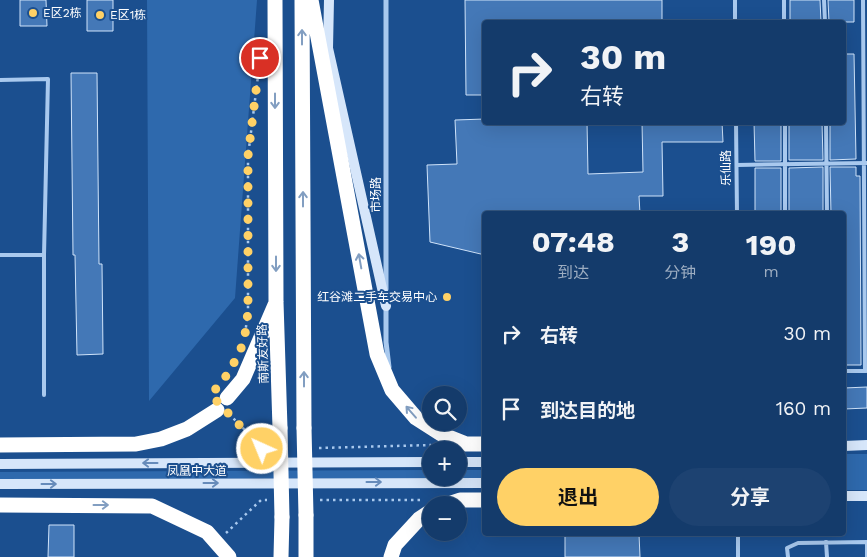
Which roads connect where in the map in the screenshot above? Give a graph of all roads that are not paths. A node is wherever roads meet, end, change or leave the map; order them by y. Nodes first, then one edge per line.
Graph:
1 (275, 0) edge
2 (302, 0) edge
3 (312, 0) edge
4 (329, 0) edge
5 (386, 0) edge
6 (735, 0) edge
7 (784, 0) edge
8 (824, 0) edge
9 (863, 0) edge
10 (735, 20) edge
11 (784, 20) edge
12 (825, 20) edge
13 (0, 80) edge
14 (736, 125) edge
15 (785, 125) edge
16 (826, 125) edge
17 (865, 163) edge
18 (785, 164) junction
19 (826, 164) junction
20 (736, 165) junction
21 (737, 211) edge
22 (785, 211) edge
23 (827, 211) edge
24 (0, 255) edge
25 (44, 255) junction
26 (276, 302) junction
27 (386, 306) junction
28 (846, 371) edge
29 (866, 371) edge
30 (392, 390) junction
31 (44, 395) dead end
32 (482, 444) edge
33 (0, 445) edge
34 (867, 445) edge
35 (846, 446) edge
36 (422, 462) edge
37 (467, 462) edge
38 (482, 462) edge
39 (0, 464) edge
40 (482, 483) edge
41 (0, 484) edge
42 (846, 496) edge
43 (867, 496) edge
44 (467, 500) edge
45 (482, 500) edge
46 (0, 505) edge
47 (422, 517) edge
48 (738, 536) edge
49 (826, 542) junction
50 (867, 542) edge
51 (229, 557) edge
52 (281, 557) edge
53 (306, 557) edge
54 (391, 557) edge
55 (738, 557) edge
56 (788, 557) edge
57 (827, 557) edge
58 (867, 557) edge

1 -> 26 highway, 南斯友好路
53 -> 2 highway, bridge
30 -> 3 highway
4 - 27 main road
5 - 27 street, 市场路
6 - 10 lane
7 - 11 lane
8 - 12 lane
9 - 17 lane
13 - 25 lane
14 - 20 lane, 乐仙路
15 - 18 lane
16 - 19 lane
17 - 19 lane
17 - 29 lane
18 - 19 lane
18 - 20 lane
18 - 22 lane
19 - 23 lane
20 - 21 lane, 乐仙路
24 - 25 lane
25 - 31 lane
26 - 33 highway
26 - 52 highway, 南斯友好路, bridge
27 - 30 street, 市场路
28 - 29 lane
32 -> 30 highway
34 - 35 main road
36 -> 39 main road, 凤凰中大道
37 - 38 main road
41 -> 40 main road, 凤凰中大道
42 - 43 main road
44 - 45 highway
46 -> 51 highway
47 - 54 highway
48 - 55 lane
49 - 50 lane
49 - 56 lane
49 - 57 lane
50 - 58 lane

